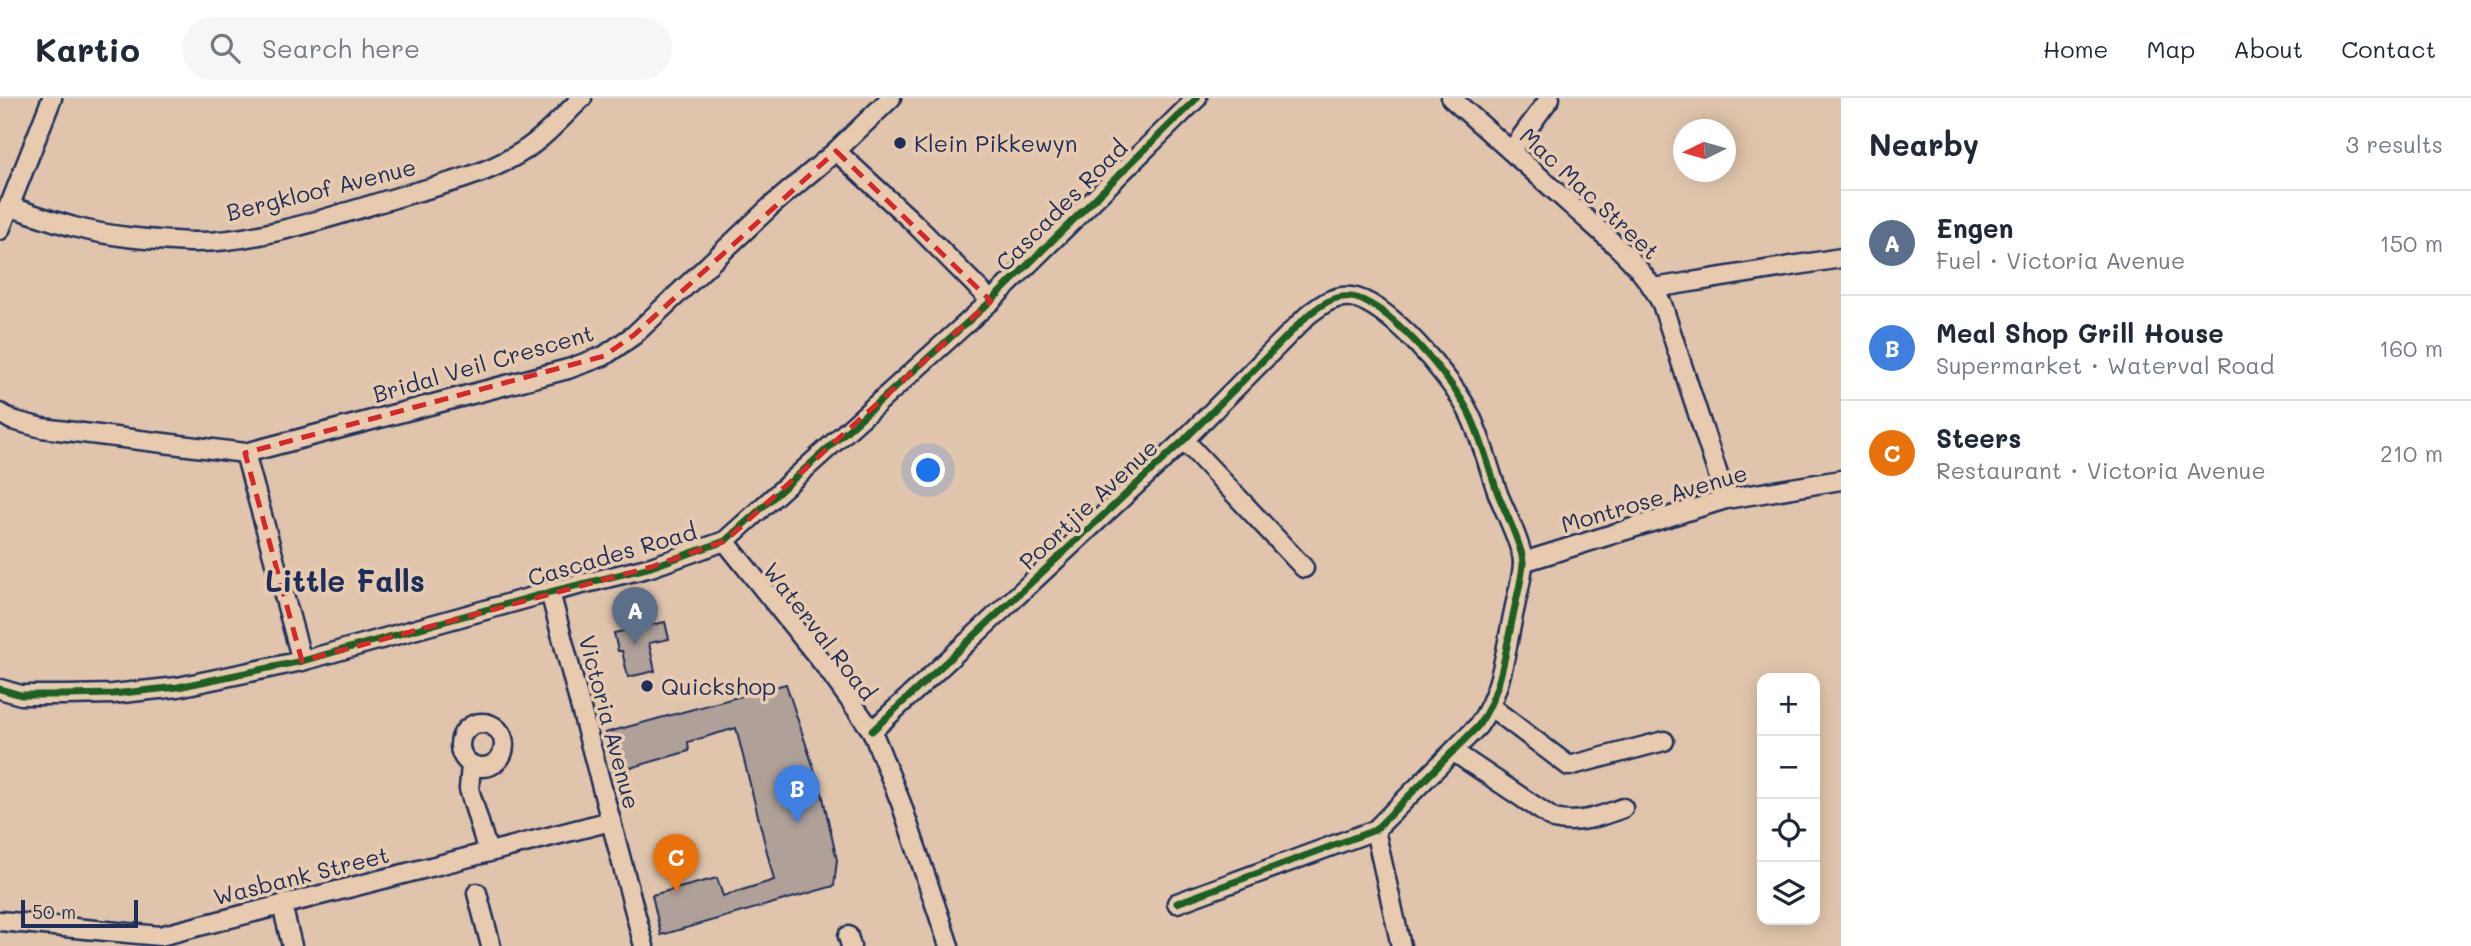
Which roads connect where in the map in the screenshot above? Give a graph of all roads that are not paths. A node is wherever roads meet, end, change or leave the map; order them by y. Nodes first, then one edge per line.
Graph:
1 (52, 98) edge
2 (582, 98) edge
3 (891, 98) edge
4 (1197, 98) edge
5 (1451, 98) edge
6 (1550, 98) edge
7 (836, 151) junction
8 (1511, 151) junction
9 (8, 205) junction
10 (0, 230) edge
11 (1841, 258) edge
12 (1654, 288) junction
13 (991, 301) junction
14 (0, 413) edge
15 (1184, 440) junction
16 (245, 453) junction
17 (1841, 480) edge
18 (1726, 499) junction
19 (725, 541) junction
20 (1523, 562) junction
21 (1304, 568) dead end
22 (550, 592) junction
23 (302, 661) junction
24 (0, 689) edge
25 (1491, 708) junction
26 (872, 731) junction
27 (1664, 741) dead end
28 (1454, 752) junction
29 (471, 765) dead end
30 (1623, 808) dead end
31 (611, 821) junction
32 (1375, 830) junction
33 (488, 852) junction
34 (477, 894) dead end
35 (1177, 902) dead end
36 (282, 905) junction
37 (0, 921) edge
38 (161, 941) edge
39 (292, 946) edge
40 (491, 946) edge
41 (644, 946) edge
42 (949, 946) edge
43 (1401, 946) edge

1 - 9 street
2 - 9 street, Bergkloof Avenue
3 - 7 street, Bridal Veil Crescent
4 - 13 street, Cascades Road
5 - 8 street, Mac Mac Street
6 - 8 street
7 - 13 street
7 - 16 street, Bridal Veil Crescent
8 - 12 street, Mac Mac Street
9 - 10 street
11 - 12 street
12 - 18 street, Mac Mac Street
13 - 19 street, Cascades Road
14 - 16 street, Bridal Veil Crescent
15 - 20 street, Poortjie Avenue
15 - 21 street
15 - 26 street, Poortjie Avenue
16 - 23 street
17 - 18 street, Montrose Avenue
18 - 20 street, Montrose Avenue
19 - 22 street, Cascades Road
19 - 26 street, Waterval Road
20 - 25 street
22 - 23 street, Cascades Road
22 - 31 street, Victoria Avenue
23 - 24 street, Cascades Road
25 - 27 street
25 - 28 street
26 - 42 street, Waterval Road
28 - 30 street
28 - 32 street
29 - 33 street
31 - 33 street, Wasbank Street
31 - 41 street, Victoria Avenue
32 - 35 street
32 - 43 street
33 - 36 street, Wasbank Street
34 - 40 street
36 - 38 street, Wasbank Street
36 - 39 street
37 - 38 street, Wasbank Street

